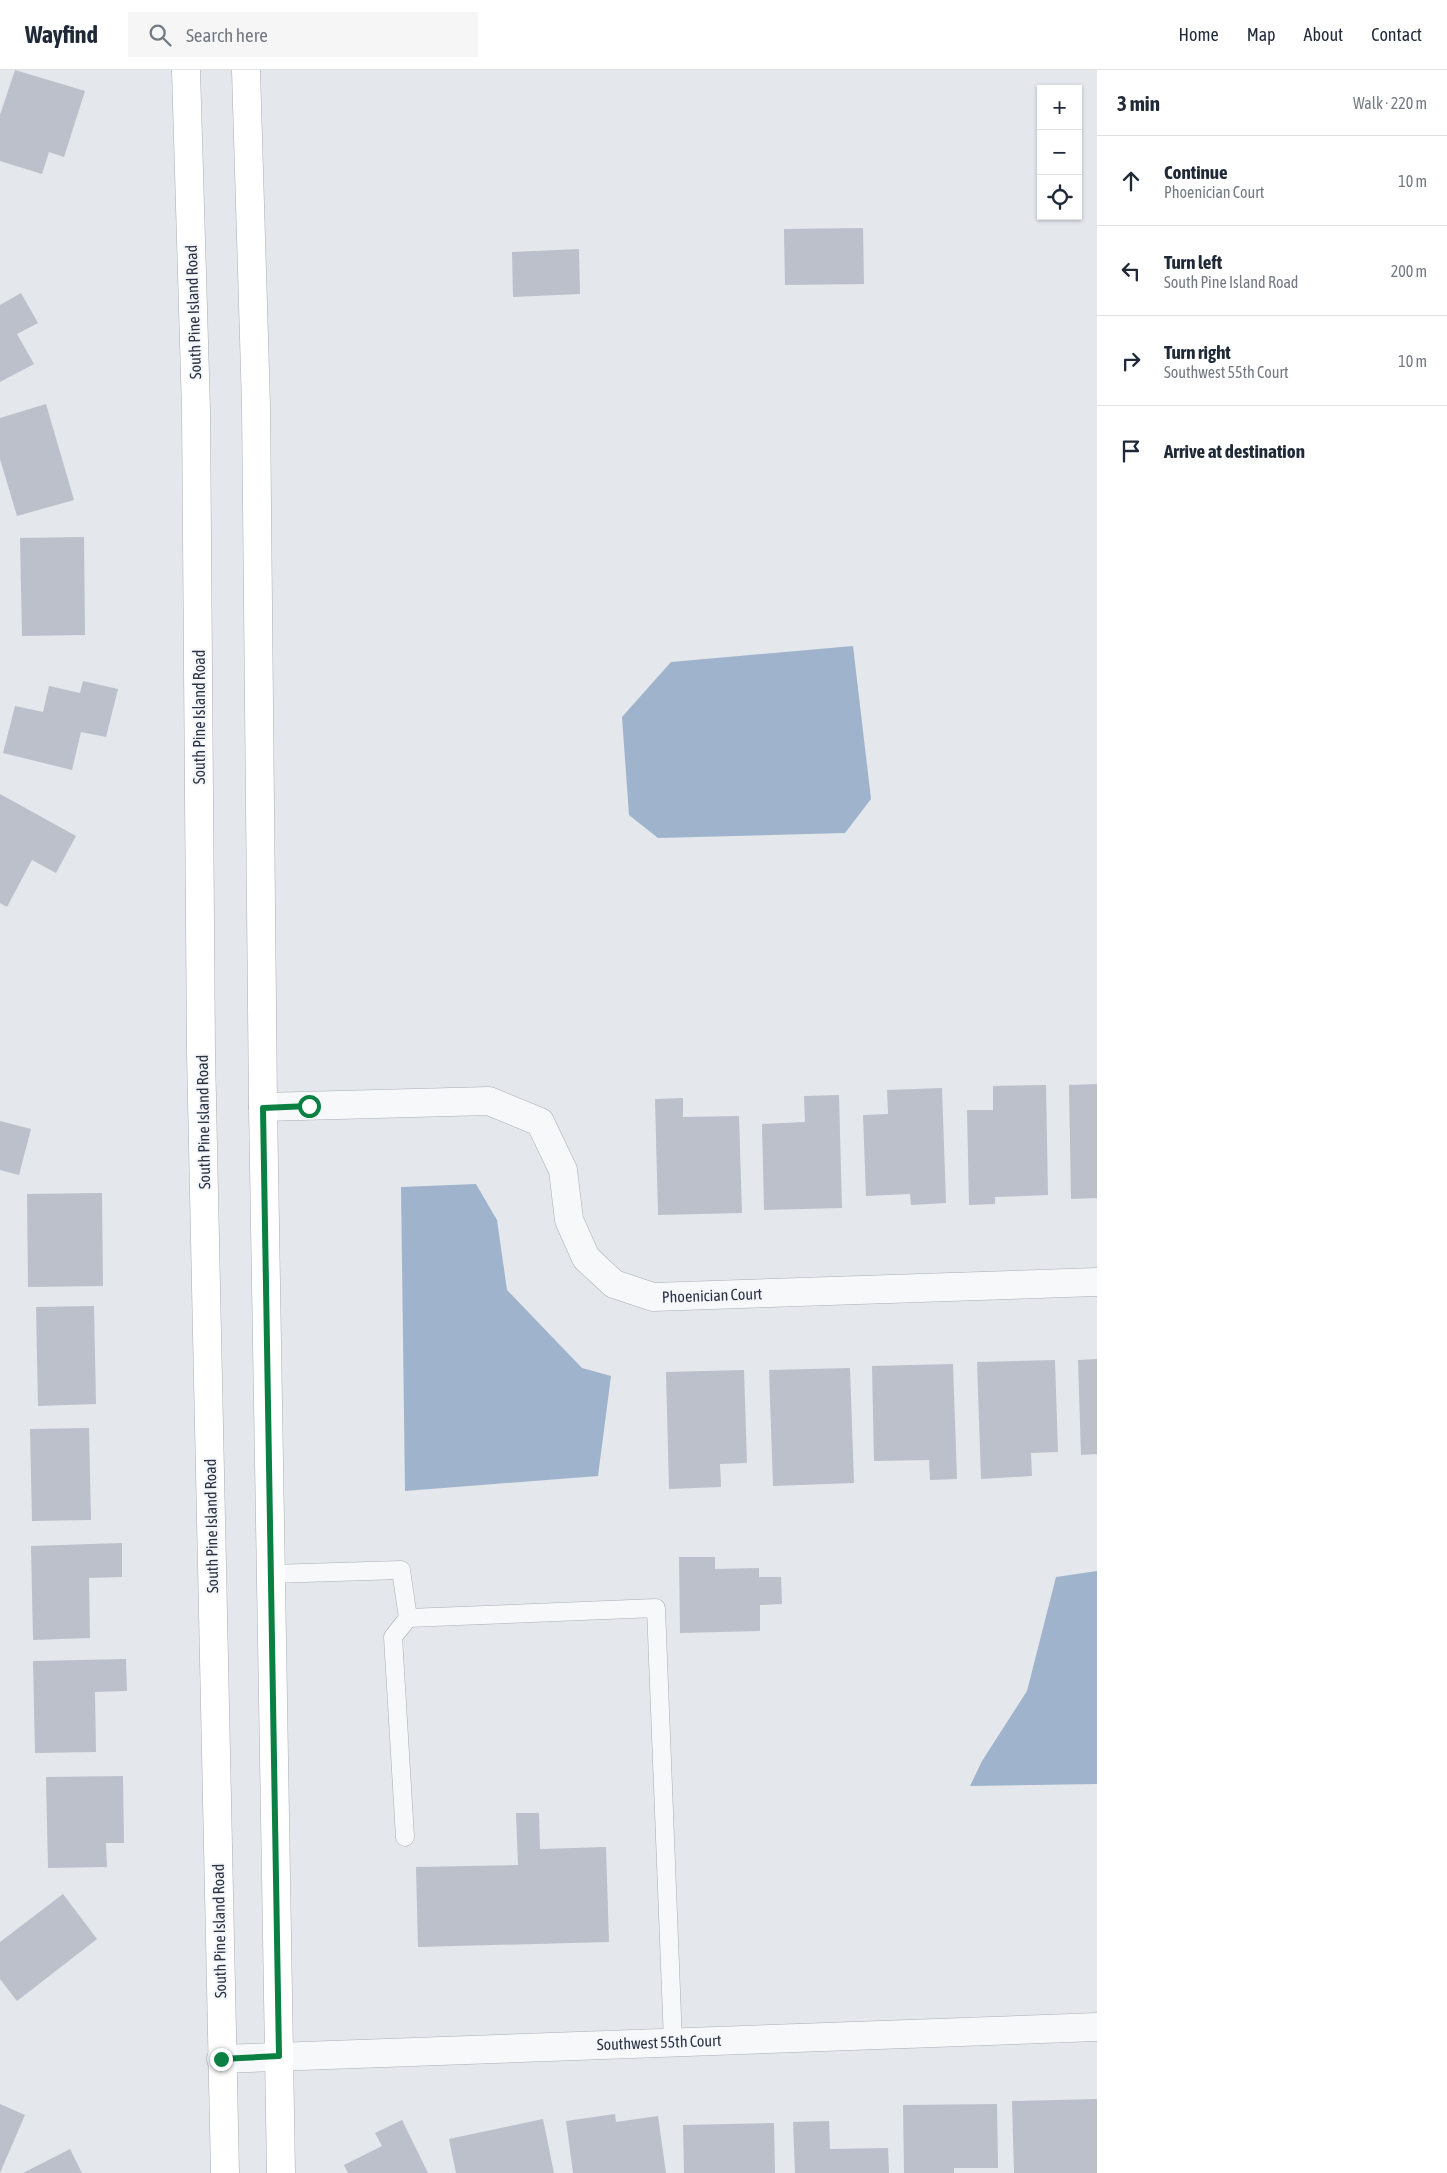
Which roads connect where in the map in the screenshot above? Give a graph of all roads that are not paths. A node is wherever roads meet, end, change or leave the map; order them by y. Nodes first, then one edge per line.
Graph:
1 (186, 70) edge
2 (246, 70) edge
3 (263, 1108) junction
4 (1097, 1282) edge
5 (271, 1574) junction
6 (408, 1618) junction
7 (404, 1837) dead end
8 (1097, 2027) edge
9 (673, 2042) junction
10 (279, 2056) junction
11 (221, 2059) junction
12 (225, 2173) edge
13 (281, 2173) edge

1 - 11 main road, South Pine Island Road
2 - 3 main road
3 - 4 street, Phoenician Court
3 - 5 main road
5 - 6 lane
5 - 10 main road
6 - 7 lane
6 - 9 lane
8 - 9 street, Southwest 55th Court
9 - 10 street, Southwest 55th Court
10 - 11 street, Southwest 55th Court
10 - 13 main road
11 - 12 main road, South Pine Island Road

